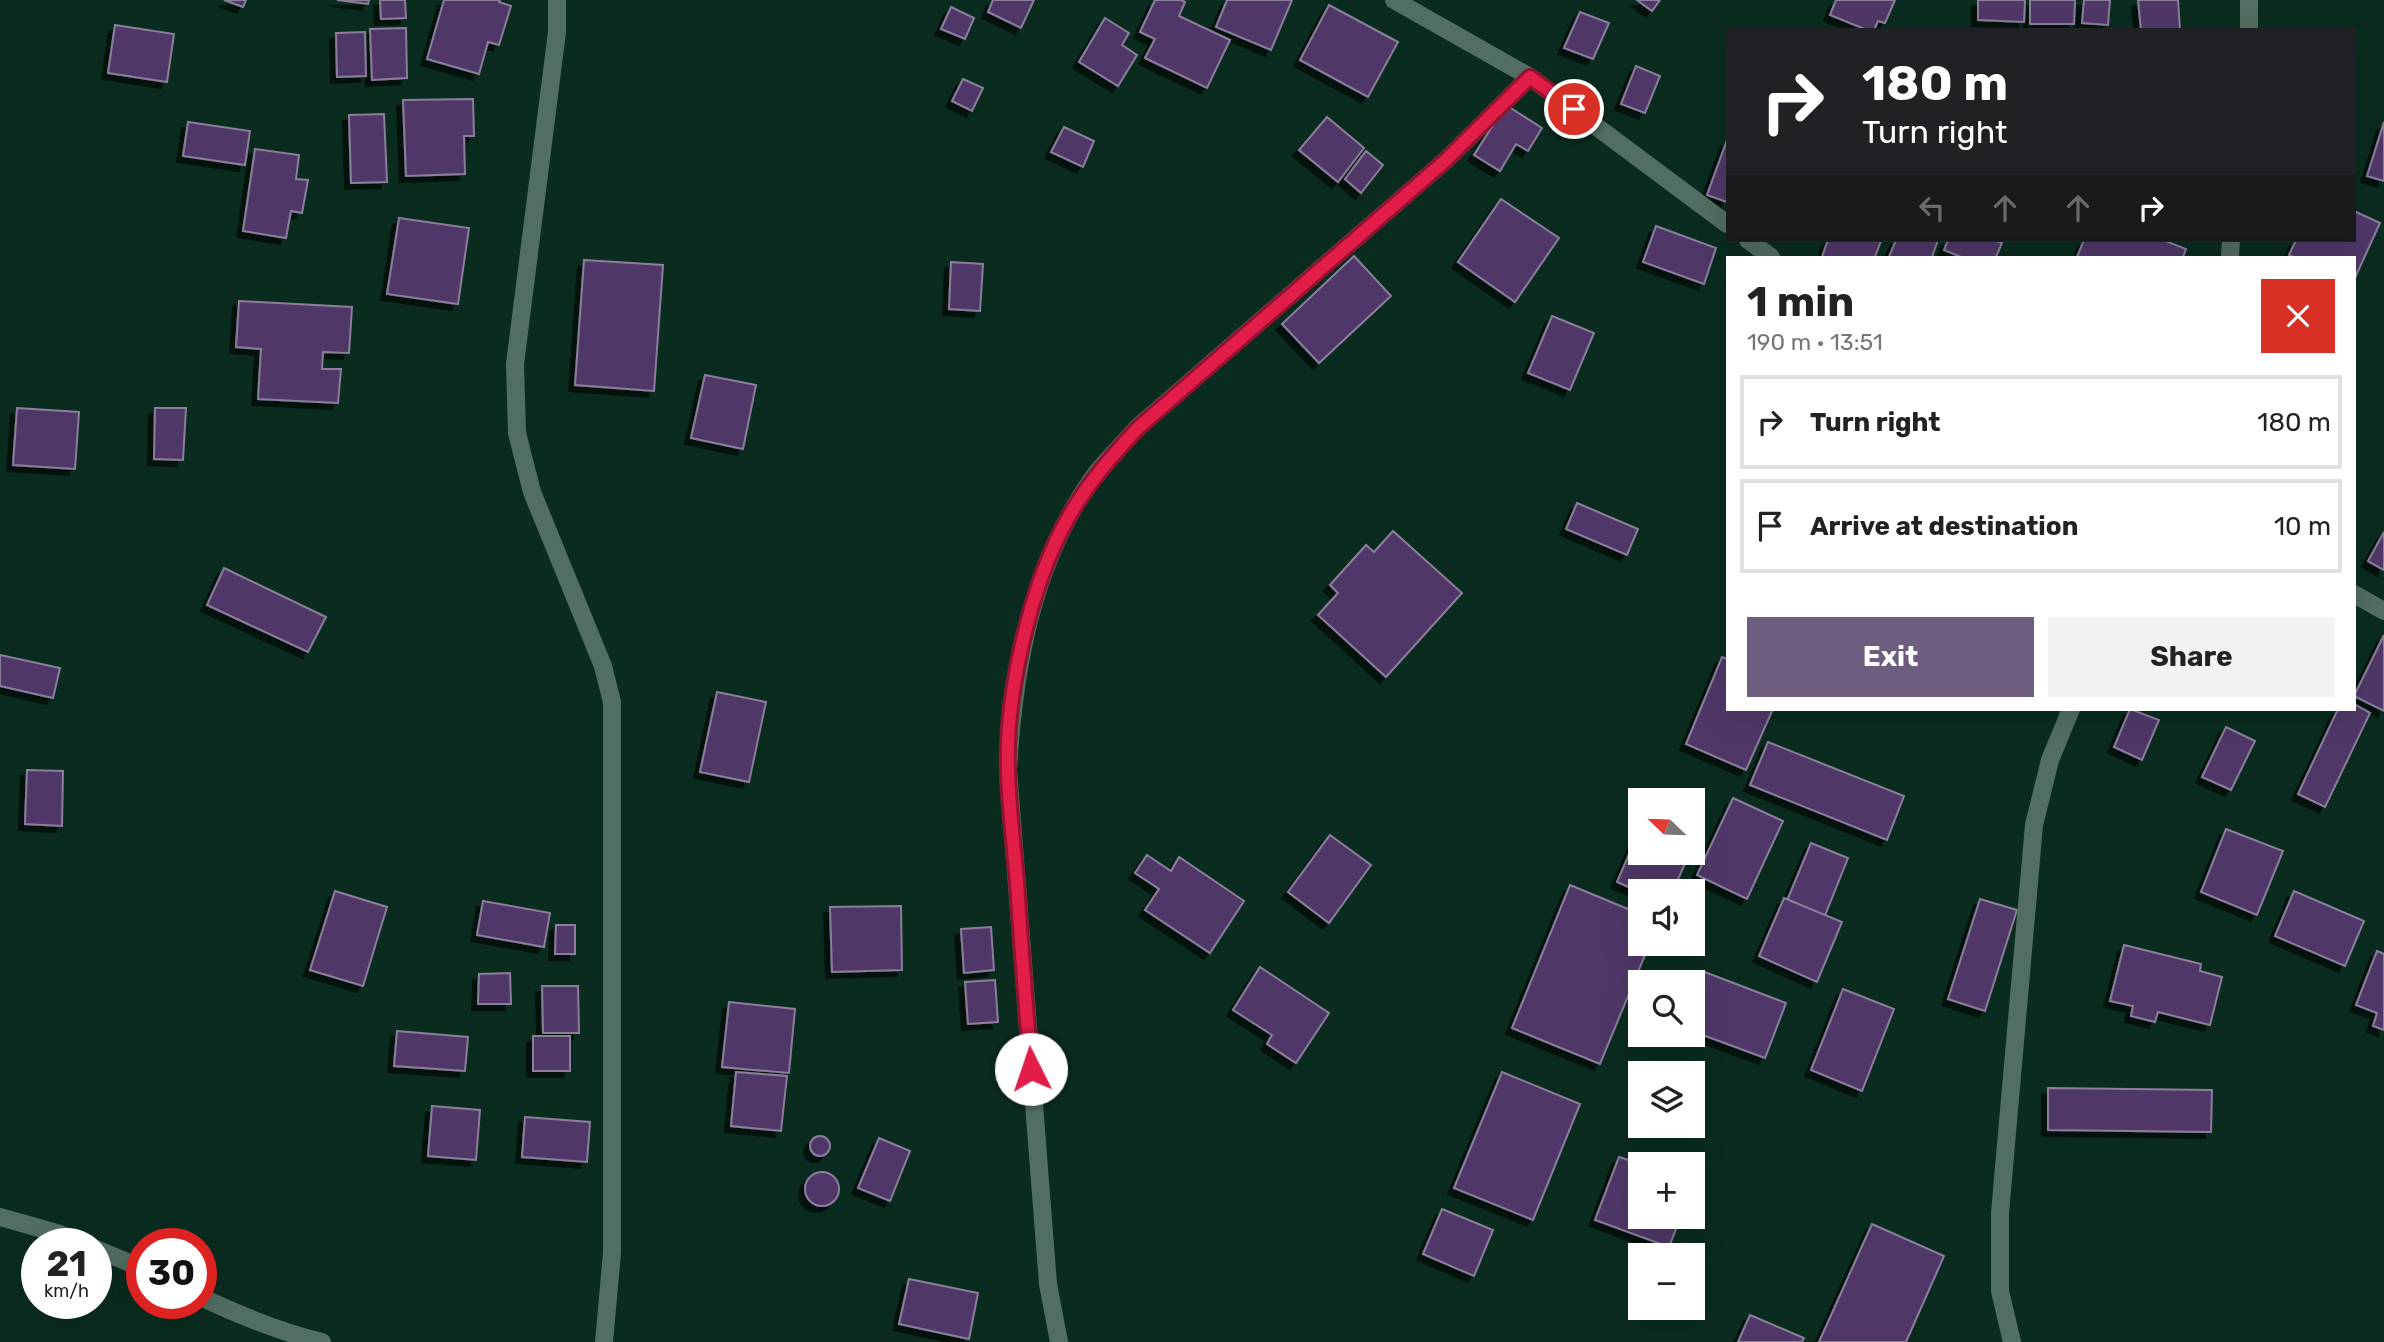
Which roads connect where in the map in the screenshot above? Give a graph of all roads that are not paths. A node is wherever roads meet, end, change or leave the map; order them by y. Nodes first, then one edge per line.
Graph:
1 (557, 0) edge
2 (1394, 0) edge
3 (2249, 0) edge
4 (2249, 28) edge
5 (1530, 77) junction
6 (1726, 223) edge
7 (1751, 242) edge
8 (1770, 256) edge
9 (2356, 595) edge
10 (2384, 611) edge
11 (2070, 711) edge
12 (0, 1217) edge
13 (35, 1228) edge
14 (217, 1305) edge
15 (322, 1342) edge
16 (604, 1342) edge
17 (1059, 1342) edge
18 (2012, 1342) edge

1 - 16 street
2 - 5 street
3 - 4 street
5 - 6 street
5 - 17 street
7 - 8 street
9 - 10 street
11 - 18 street
12 - 13 street
14 - 15 street

